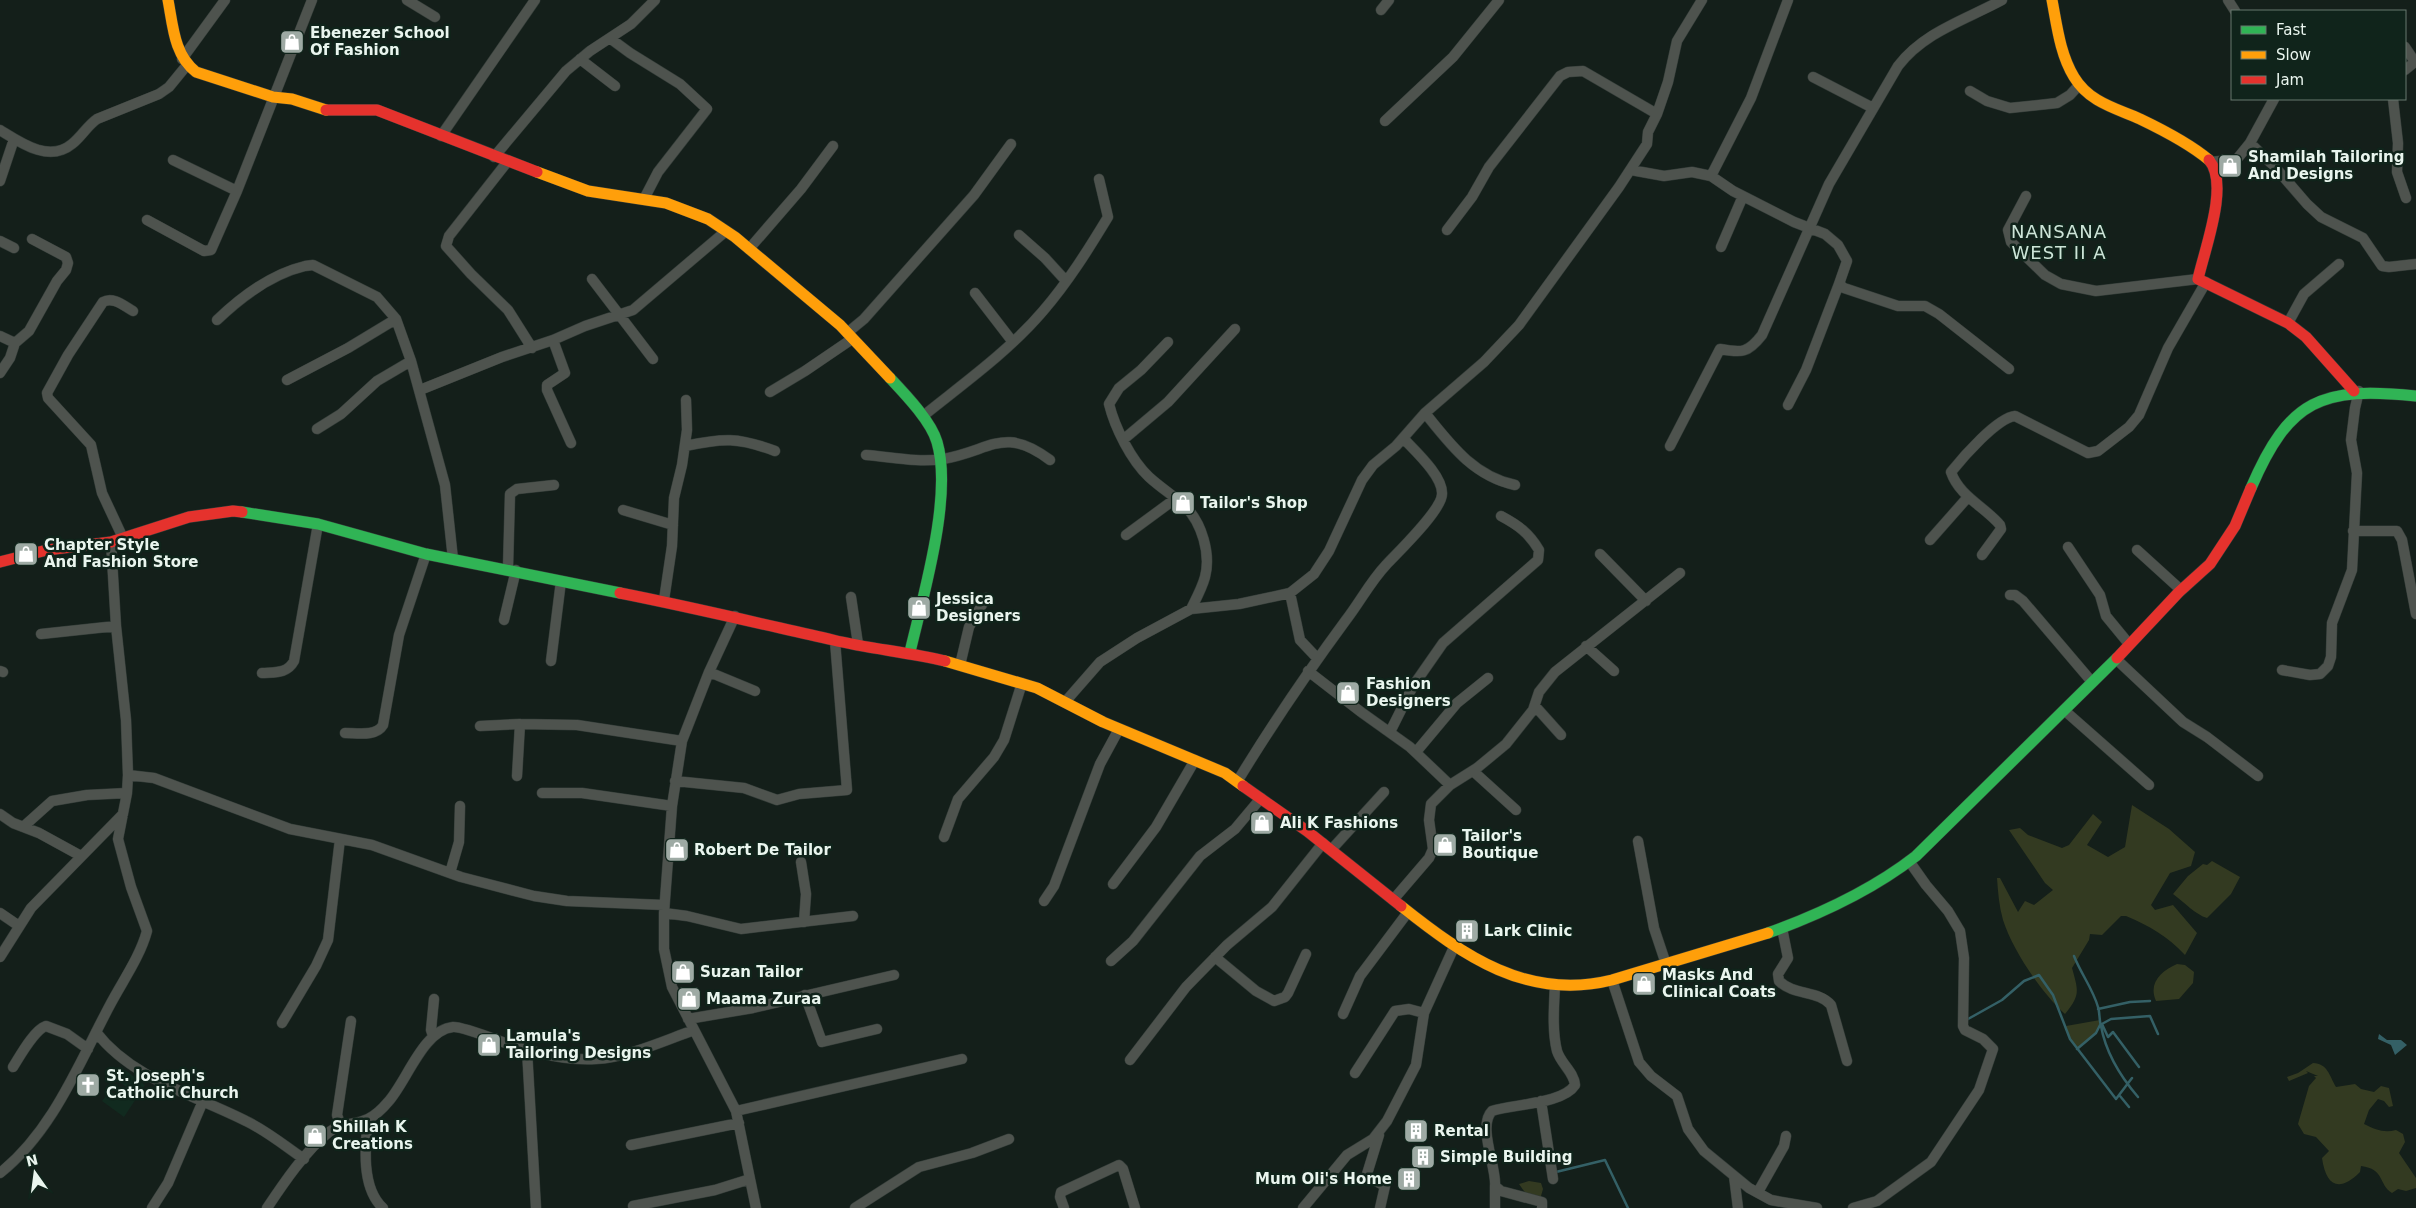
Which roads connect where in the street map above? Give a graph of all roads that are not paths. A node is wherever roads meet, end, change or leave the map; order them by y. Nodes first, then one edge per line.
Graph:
1 (168, 0) edge
2 (225, 0) edge
3 (312, 0) edge
4 (406, 0) edge
5 (535, 0) edge
6 (654, 0) edge
7 (1389, 0) edge
8 (1499, 0) edge
9 (1702, 0) edge
10 (1788, 0) edge
11 (2002, 0) edge
12 (2052, 0) edge
13 (1381, 10) dead end
14 (435, 17) dead end
15 (611, 39) junction
16 (2406, 48) edge
17 (580, 59) junction
18 (184, 62) junction
19 (2416, 62) edge
20 (1813, 77) dead end
21 (2079, 85) junction
22 (615, 86) dead end
23 (1970, 91) dead end
24 (274, 97) junction
25 (2273, 100) edge
26 (2393, 100) edge
27 (1873, 108) junction
28 (1657, 114) junction
29 (1385, 121) dead end
30 (0, 130) edge
31 (441, 136) junction
32 (14, 139) junction
33 (2250, 143) junction
34 (1011, 144) dead end
35 (833, 146) dead end
36 (494, 156) junction
37 (173, 160) dead end
38 (508, 161) junction
39 (2211, 162) junction
40 (1631, 170) junction
41 (1711, 176) junction
42 (1099, 179) dead end
43 (0, 181) edge
44 (237, 191) junction
45 (1743, 196) junction
46 (2026, 196) dead end
47 (2406, 198) dead end
48 (644, 199) junction
49 (147, 220) dead end
50 (1809, 227) junction
51 (1447, 230) dead end
52 (726, 231) junction
53 (1019, 235) dead end
54 (32, 240) dead end
55 (0, 241) edge
56 (1721, 247) dead end
57 (14, 248) dead end
58 (749, 249) junction
59 (2339, 264) dead end
60 (2416, 264) edge
61 (592, 279) dead end
62 (2202, 280) junction
63 (1066, 281) junction
64 (1839, 284) junction
65 (975, 293) dead end
66 (133, 311) dead end
67 (617, 314) junction
68 (396, 319) junction
69 (216, 320) dead end
70 (2288, 323) junction
71 (1235, 330) dead end
72 (0, 336) edge
73 (849, 336) junction
74 (553, 340) junction
75 (1012, 341) junction
76 (1168, 342) dead end
77 (15, 343) junction
78 (532, 348) junction
79 (653, 359) dead end
80 (411, 361) junction
81 (2009, 368) dead end
82 (0, 373) edge
83 (287, 380) dead end
84 (420, 390) junction
85 (2357, 391) junction
86 (770, 392) dead end
87 (2416, 396) edge
88 (686, 400) dead end
89 (1788, 405) dead end
90 (1425, 413) junction
91 (923, 416) junction
92 (317, 429) dead end
93 (1404, 438) junction
94 (1124, 439) junction
95 (571, 444) dead end
96 (685, 446) junction
97 (1670, 446) dead end
98 (775, 451) dead end
99 (866, 455) dead end
100 (941, 459) junction
101 (1050, 460) dead end
102 (1515, 485) dead end
103 (554, 486) dead end
104 (1968, 497) junction
105 (1175, 499) junction
106 (623, 510) dead end
107 (1501, 516) dead end
108 (318, 524) junction
109 (673, 525) junction
110 (2353, 531) junction
111 (1126, 535) dead end
112 (123, 538) junction
113 (1930, 540) dead end
114 (111, 542) junction
115 (2068, 547) dead end
116 (2137, 550) dead end
117 (426, 554) junction
118 (1600, 554) dead end
119 (1982, 555) dead end
120 (453, 559) junction
121 (0, 562) edge
122 (512, 569) junction
123 (1680, 573) dead end
124 (561, 581) junction
125 (2181, 590) junction
126 (1290, 593) junction
127 (2010, 595) dead end
128 (851, 597) dead end
129 (986, 598) dead end
130 (664, 600) junction
131 (1646, 601) junction
132 (1191, 609) junction
133 (2416, 614) edge
134 (735, 616) junction
135 (504, 620) dead end
136 (116, 626) junction
137 (41, 634) dead end
138 (835, 641) junction
139 (858, 644) junction
140 (2129, 644) junction
141 (1586, 646) junction
142 (910, 652) junction
143 (1318, 658) junction
144 (2116, 659) junction
145 (551, 661) dead end
146 (960, 665) junction
147 (2282, 670) dead end
148 (1308, 671) junction
149 (1614, 671) dead end
150 (709, 672) junction
151 (262, 673) dead end
152 (1488, 678) dead end
153 (2092, 682) junction
154 (1022, 683) junction
155 (755, 691) dead end
156 (1065, 702) junction
157 (1535, 706) junction
158 (2064, 710) junction
159 (520, 724) junction
160 (480, 726) dead end
161 (1119, 729) junction
162 (1390, 732) junction
163 (345, 733) dead end
164 (1561, 734) dead end
165 (682, 741) junction
166 (1416, 752) junction
167 (1195, 760) junction
168 (1473, 771) junction
169 (128, 775) junction
170 (517, 776) dead end
171 (2258, 776) dead end
172 (675, 781) junction
173 (1237, 782) junction
174 (1450, 785) junction
175 (2149, 785) dead end
176 (1384, 792) dead end
177 (127, 793) junction
178 (542, 793) dead end
179 (1261, 798) junction
180 (460, 806) dead end
181 (672, 806) junction
182 (1516, 810) dead end
183 (0, 814) edge
184 (123, 814) junction
185 (23, 827) junction
186 (944, 837) dead end
187 (340, 839) junction
188 (1638, 841) dead end
189 (1327, 847) junction
190 (81, 856) junction
191 (1910, 861) junction
192 (801, 862) dead end
193 (450, 873) junction
194 (1113, 884) dead end
195 (1394, 900) junction
196 (1044, 901) dead end
197 (664, 909) junction
198 (1408, 912) junction
199 (0, 913) edge
200 (853, 916) dead end
201 (804, 922) junction
202 (19, 926) junction
203 (1782, 928) junction
204 (1454, 947) junction
205 (1306, 954) dead end
206 (0, 957) edge
207 (1215, 957) junction
208 (1111, 961) dead end
209 (1666, 964) junction
210 (894, 975) dead end
211 (1612, 980) junction
212 (1555, 985) junction
213 (805, 996) junction
214 (434, 999) dead end
215 (1424, 1013) junction
216 (1343, 1014) dead end
217 (688, 1019) junction
218 (350, 1021) dead end
219 (282, 1023) dead end
220 (876, 1029) dead end
221 (694, 1030) junction
222 (96, 1032) junction
223 (433, 1036) junction
224 (88, 1049) junction
225 (527, 1050) junction
226 (962, 1059) dead end
227 (1130, 1060) dead end
228 (1847, 1061) dead end
229 (13, 1067) dead end
230 (1355, 1073) dead end
231 (203, 1101) junction
232 (1541, 1101) junction
233 (736, 1111) junction
234 (368, 1119) junction
235 (739, 1122) junction
236 (341, 1126) junction
237 (1379, 1134) junction
238 (1786, 1136) dead end
239 (1009, 1139) dead end
240 (631, 1146) dead end
241 (304, 1159) junction
242 (0, 1172) edge
243 (1734, 1176) junction
244 (750, 1179) junction
245 (1553, 1179) dead end
246 (1495, 1186) junction
247 (1758, 1192) junction
248 (1770, 1204) edge
249 (1880, 1205) edge
250 (633, 1206) dead end
251 (152, 1208) edge
252 (267, 1208) edge
253 (382, 1208) edge
254 (536, 1208) edge
255 (756, 1208) edge
256 (855, 1208) edge
257 (1064, 1208) edge
258 (1135, 1208) edge
259 (1303, 1208) edge
260 (1380, 1208) edge
261 (1495, 1208) edge
262 (1542, 1208) edge
263 (1738, 1208) edge
264 (1817, 1208) edge
265 (1853, 1208) edge

1 - 18 street
2 - 18 street
3 - 24 street
4 - 14 street
5 - 31 street
6 - 15 street
7 - 13 street
8 - 29 street
9 - 28 street
10 - 41 street
11 - 27 street
12 - 21 street
15 - 17 street
15 - 48 street
16 - 19 street
17 - 22 street
17 - 36 street
18 - 24 street
18 - 32 street
20 - 27 street
21 - 23 street
21 - 39 street
24 - 31 street
24 - 44 street
25 - 33 street
26 - 47 street
27 - 50 street
28 - 40 street
28 - 51 street
30 - 32 street
31 - 36 street
32 - 43 street
33 - 39 street
33 - 60 street
34 - 73 street
35 - 58 street
36 - 38 street
37 - 44 street
38 - 48 street
38 - 78 street
39 - 62 street
40 - 41 street
40 - 90 street
41 - 45 street
42 - 63 street
44 - 49 street
45 - 50 street
45 - 56 street
46 - 62 street
48 - 52 street
50 - 64 street
50 - 97 street
52 - 58 street
52 - 67 street
53 - 63 street
54 - 77 street
55 - 57 street
58 - 73 street
59 - 70 street
61 - 67 street
62 - 70 street
62 - 104 street
63 - 75 street
64 - 81 street
64 - 89 street
65 - 75 street
66 - 112 street
67 - 74 street
67 - 79 street
68 - 69 street
68 - 80 street
68 - 83 street
70 - 85 street
71 - 94 street
72 - 77 street
73 - 86 street
73 - 91 street
74 - 78 street
74 - 95 street
75 - 91 street
76 - 94 street
77 - 82 street
78 - 84 street
80 - 84 street
80 - 92 street
84 - 120 street
85 - 87 street
85 - 110 street
85 - 125 street
88 - 96 street
90 - 93 street
90 - 102 street
91 - 100 street
93 - 126 street
93 - 143 street
94 - 105 street
96 - 98 street
96 - 109 street
99 - 100 street
100 - 101 street
100 - 142 street
103 - 122 street
104 - 113 street
104 - 119 street
105 - 111 street
105 - 132 street
106 - 109 street
107 - 162 street
108 - 112 street
108 - 117 street
108 - 151 street
109 - 130 street
110 - 133 street
110 - 147 street
112 - 114 street
114 - 121 street
114 - 136 street
115 - 140 street
116 - 125 street
117 - 120 street
117 - 163 street
118 - 131 street
120 - 122 street
122 - 124 street
122 - 135 street
123 - 131 street
124 - 130 street
124 - 145 street
125 - 140 street
126 - 132 street
126 - 143 street
127 - 153 street
128 - 139 street
129 - 146 street
130 - 134 street
131 - 141 street
132 - 156 street
134 - 138 street
134 - 150 street
136 - 137 street
136 - 169 street
138 - 139 street
138 - 172 street
139 - 142 street
140 - 144 street
141 - 149 street
141 - 157 street
142 - 146 street
143 - 148 street
144 - 153 street
144 - 171 street
146 - 154 street
148 - 162 street
148 - 173 street
150 - 155 street
150 - 165 street
152 - 166 street
153 - 158 street
154 - 156 street
154 - 186 street
156 - 161 street
157 - 164 street
157 - 168 street
158 - 175 street
158 - 191 street
159 - 160 street
159 - 165 street
159 - 170 street
161 - 167 street
161 - 196 street
162 - 166 street
165 - 172 street
166 - 174 street
167 - 173 street
167 - 194 street
168 - 174 street
168 - 182 street
169 - 177 street
169 - 187 street
172 - 181 street
173 - 179 street
174 - 195 street
176 - 189 street
177 - 184 street
177 - 185 street
178 - 181 street
179 - 189 street
179 - 208 street
180 - 193 street
181 - 197 street
183 - 185 street
184 - 190 street
184 - 222 street
185 - 190 street
187 - 193 street
187 - 219 street
188 - 209 street
189 - 195 street
189 - 207 street
190 - 202 street
191 - 203 street
191 - 249 street
192 - 201 street
193 - 197 street
195 - 198 street
197 - 201 street
197 - 217 street
198 - 204 street
198 - 216 street
199 - 202 street
200 - 201 street
202 - 206 street
203 - 209 street
203 - 228 street
204 - 212 street
204 - 215 street
205 - 207 street
207 - 227 street
209 - 211 street
210 - 213 street
211 - 212 street
211 - 243 street
212 - 232 street
213 - 217 street
213 - 220 street
214 - 223 street
215 - 230 street
215 - 237 street
217 - 221 street
218 - 236 street
221 - 225 street
221 - 233 street
222 - 224 street
222 - 231 street
223 - 225 street
223 - 234 street
224 - 229 street
224 - 242 street
225 - 254 street
226 - 233 street
231 - 241 street
231 - 251 street
232 - 245 street
232 - 246 street
233 - 235 street
234 - 236 street
234 - 253 street
235 - 240 street
235 - 244 street
236 - 241 street
237 - 259 street
237 - 260 street
238 - 247 street
239 - 256 street
241 - 252 street
243 - 247 street
243 - 263 street
244 - 250 street
244 - 255 street
246 - 261 street
246 - 262 street
247 - 248 street
248 - 264 street
249 - 265 street
257 - 258 street

